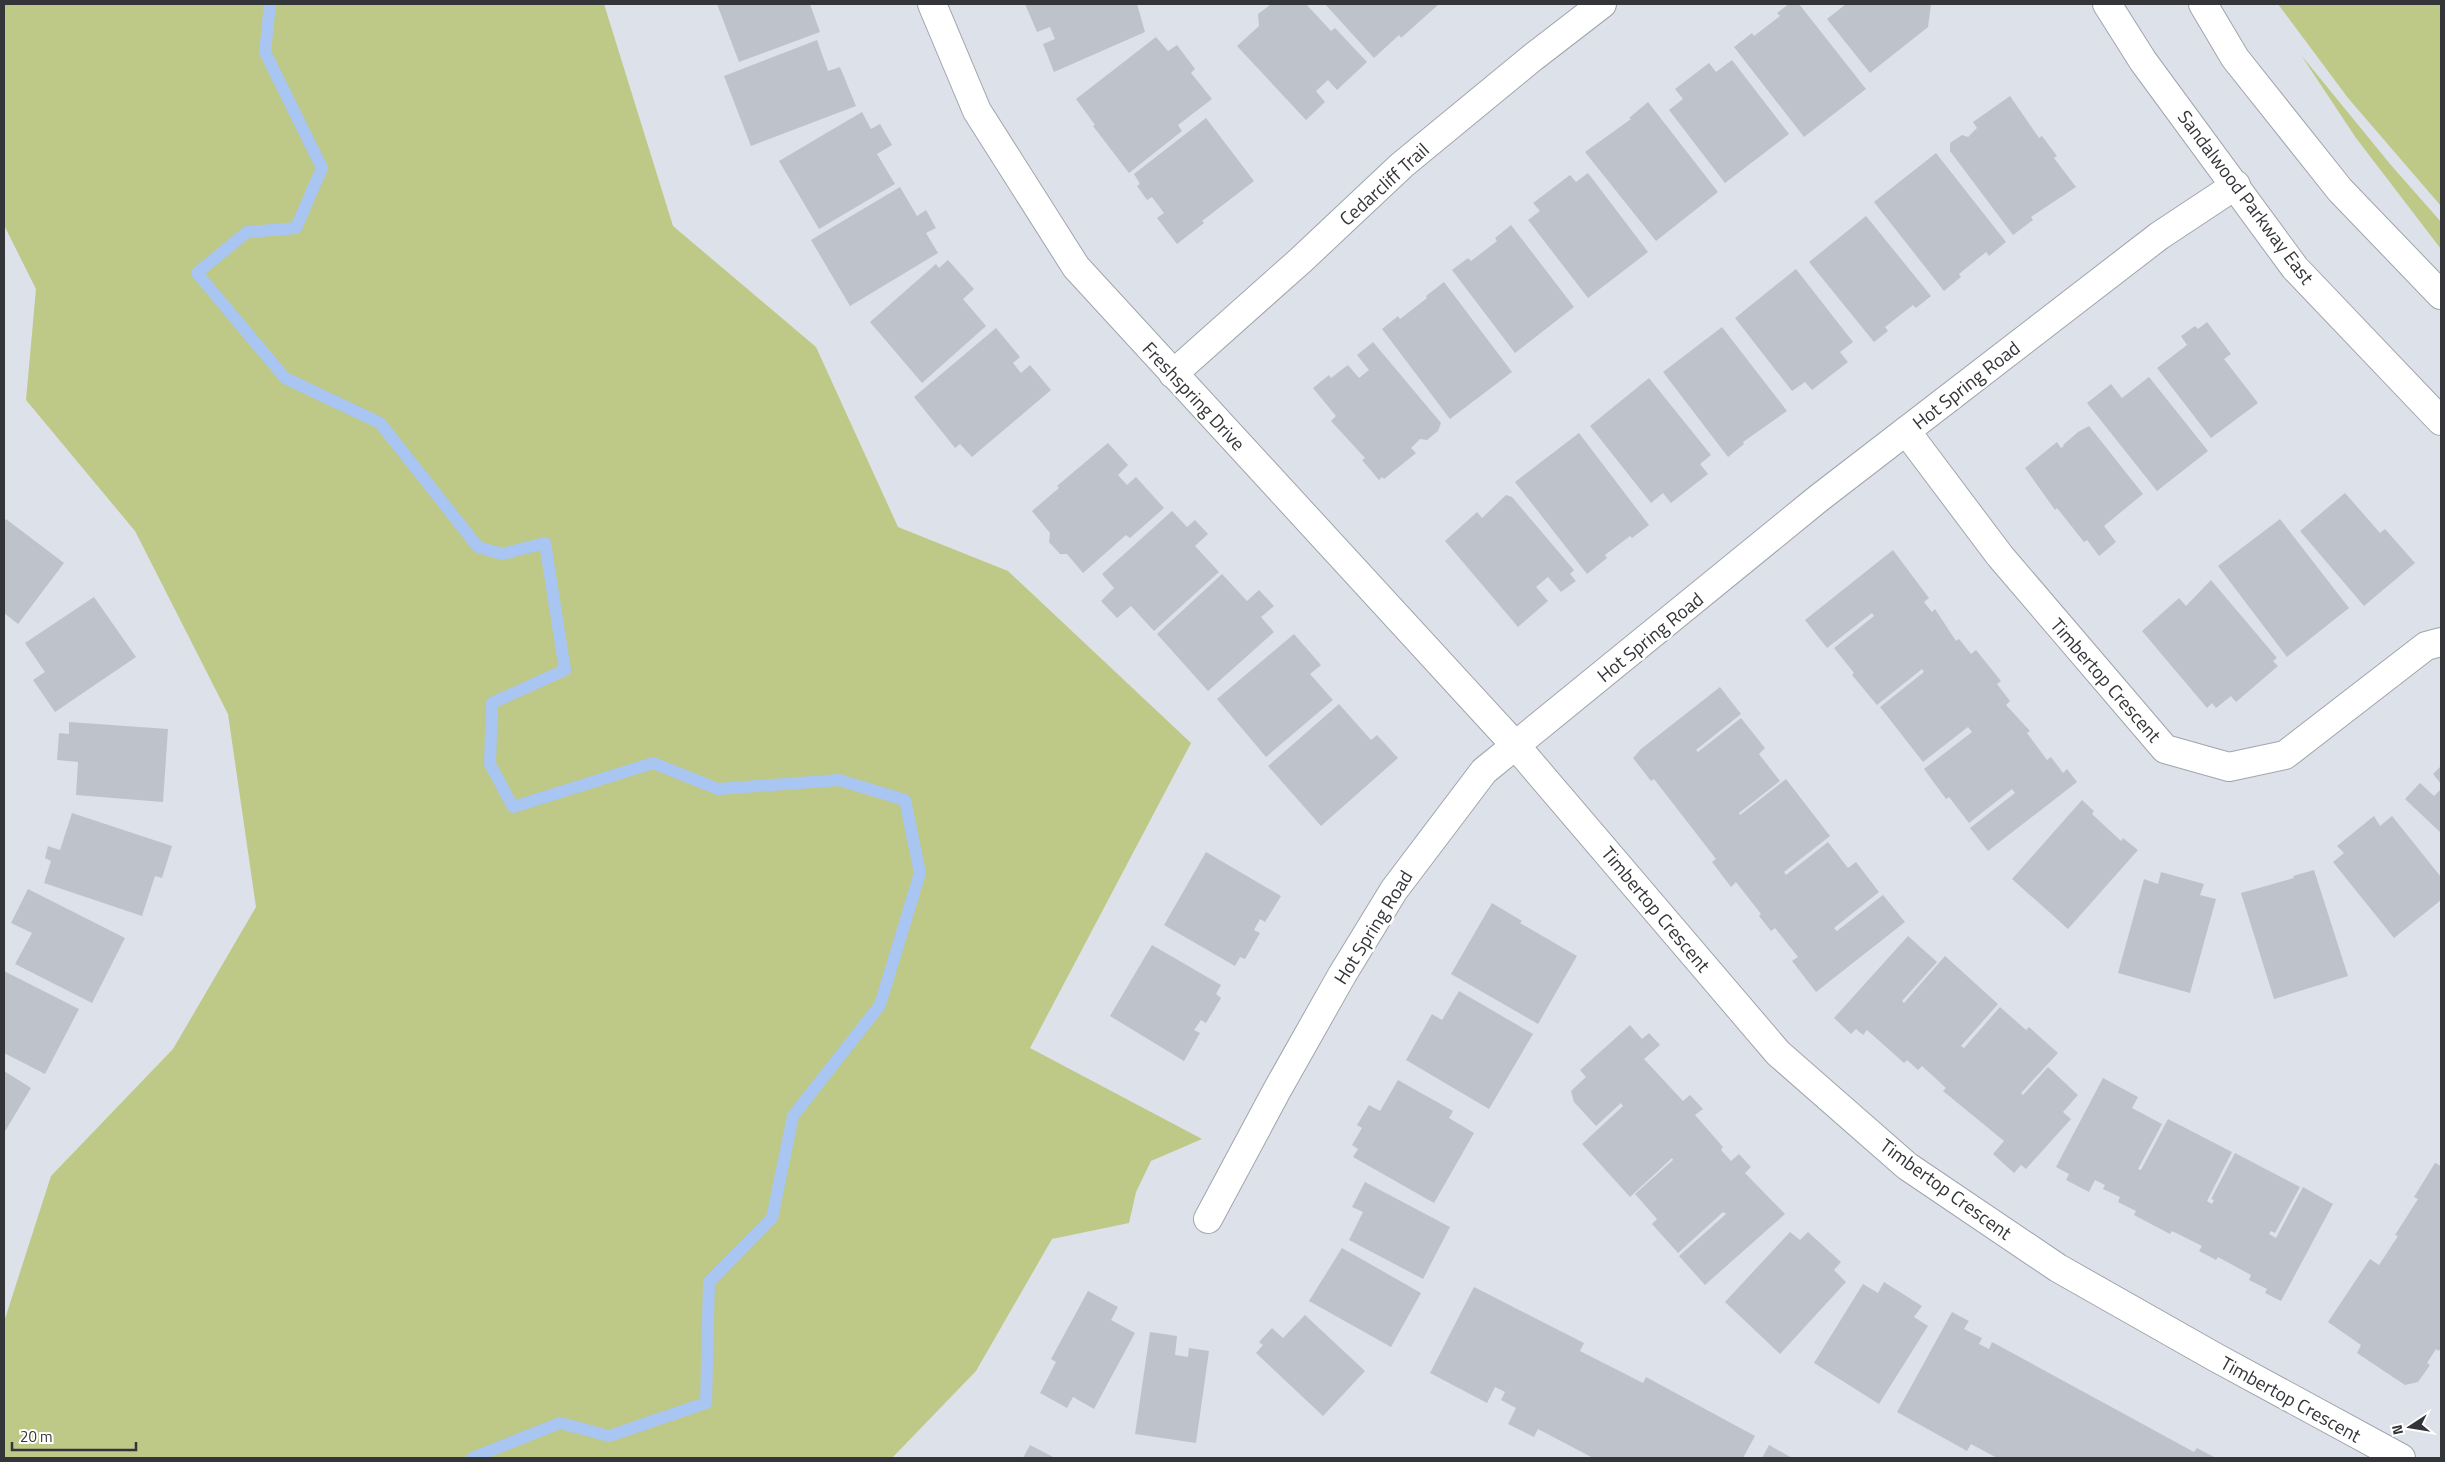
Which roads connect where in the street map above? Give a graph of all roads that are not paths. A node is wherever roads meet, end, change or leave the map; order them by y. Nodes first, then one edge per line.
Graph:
1 (932, 4) edge
2 (1602, 4) edge
3 (2107, 4) edge
4 (2203, 4) edge
5 (2236, 185) junction
6 (2441, 295) edge
7 (1172, 374) junction
8 (2441, 421) edge
9 (1906, 431) junction
10 (2441, 642) edge
11 (1516, 746) junction
12 (1208, 1220) dead end
13 (2401, 1458) edge

1 - 7 street, Freshspring Drive
2 - 7 street, Cedarcliff Trail
3 - 5 street, Sandalwood Parkway East
4 - 6 street
5 - 8 street, Sandalwood Parkway East
5 - 9 street, Hot Spring Road
7 - 11 street, Freshspring Drive
9 - 10 street, Timbertop Crescent
9 - 11 street, Hot Spring Road
11 - 12 street, Hot Spring Road
11 - 13 street, Timbertop Crescent

